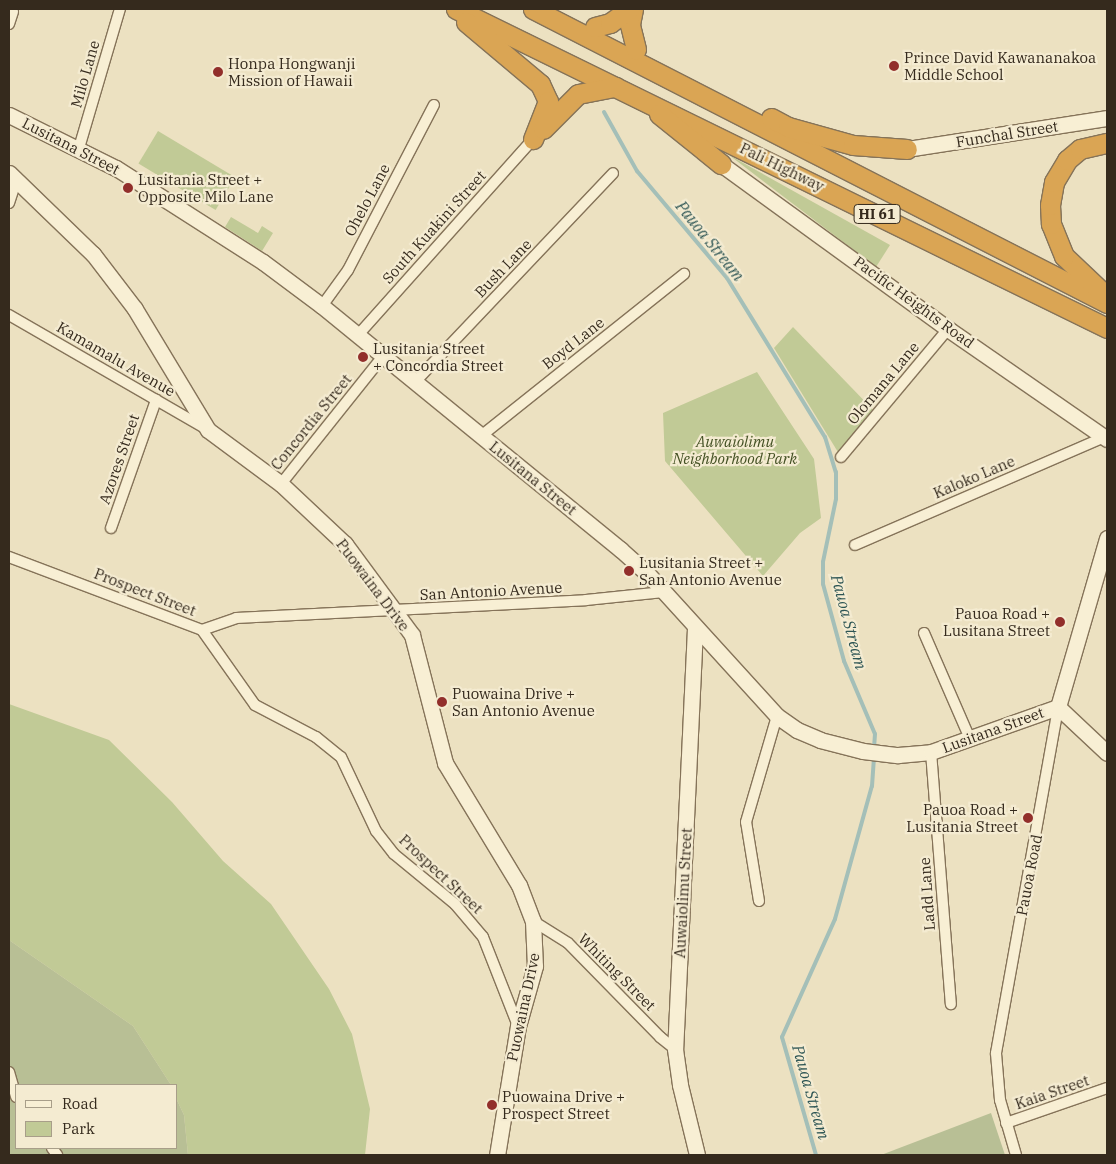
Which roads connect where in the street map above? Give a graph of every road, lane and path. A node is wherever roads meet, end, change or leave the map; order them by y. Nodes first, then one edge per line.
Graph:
1 (120, 9) edge
2 (448, 9) edge
3 (456, 9) edge
4 (533, 9) edge
5 (557, 9) edge
6 (631, 9) edge
7 (13, 12) dead end
8 (9, 24) edge
9 (595, 27) junction
10 (636, 49) junction
11 (615, 87) junction
12 (645, 101) junction
13 (434, 105) dead end
14 (9, 115) edge
15 (1107, 118) edge
16 (533, 138) junction
17 (1107, 143) edge
18 (79, 148) junction
19 (907, 150) joint
20 (721, 164) joint
21 (613, 173) dead end
22 (13, 177) edge
23 (9, 203) edge
24 (684, 274) dead end
25 (1107, 296) edge
26 (1107, 303) edge
27 (322, 306) junction
28 (9, 315) edge
29 (1107, 328) edge
30 (948, 329) junction
31 (358, 335) junction
32 (384, 356) junction
33 (414, 383) junction
34 (156, 400) junction
35 (208, 430) junction
36 (481, 436) junction
37 (1106, 438) edge
38 (840, 457) dead end
39 (281, 484) junction
40 (110, 528) dead end
41 (1107, 538) edge
42 (855, 544) dead end
43 (9, 557) edge
44 (664, 592) junction
45 (396, 611) junction
46 (695, 628) junction
47 (202, 630) junction
48 (924, 633) dead end
49 (1058, 707) junction
50 (777, 716) junction
51 (970, 739) junction
52 (931, 752) junction
53 (1107, 753) edge
54 (759, 901) dead end
55 (533, 921) junction
56 (950, 1004) dead end
57 (518, 1026) junction
58 (676, 1049) junction
59 (9, 1072) edge
60 (1107, 1088) edge
61 (15, 1093) edge
62 (1006, 1123) junction
63 (497, 1155) edge
64 (697, 1155) edge
65 (1016, 1155) edge

1 - 18 street, Milo Lane
2 - 16 highway
3 - 11 highway, Pali Highway / HI 61
4 - 26 highway, Pali Highway / HI 61
5 - 9 highway
6 - 9 highway
6 - 10 highway
7 - 8 street
9 - 10 highway
10 - 19 highway
11 - 12 highway, Pali Highway / HI 61
11 - 16 highway
12 - 20 highway
12 - 29 highway, Pali Highway / HI 61
13 - 27 street, Ohelo Lane
14 - 18 main road, Lusitana Street
15 - 19 main road, Funchal Street
16 - 31 street, South Kuakini Street
17 - 25 highway
18 - 27 main road, Lusitana Street
20 - 30 main road, Pacific Heights Road
21 - 33 street, Bush Lane
22 - 23 street
22 - 35 main road, Puowaina Drive
24 - 36 street, Boyd Lane
27 - 31 main road, Lusitana Street
28 - 34 street, Kamamalu Avenue
30 - 37 main road, Pacific Heights Road
30 - 38 street, Olomana Lane
31 - 32 main road, Lusitana Street
32 - 33 main road, Lusitana Street
32 - 39 street, Concordia Street
33 - 36 main road, Lusitana Street
34 - 35 street, Kamamalu Avenue
34 - 40 street, Azores Street
35 - 39 main road, Puowaina Drive
36 - 44 main road, Lusitana Street
37 - 42 street, Kaloko Lane
39 - 45 main road, Puowaina Drive
41 - 49 main road, Pauoa Road
43 - 47 street, Prospect Street
44 - 45 street, San Antonio Avenue
44 - 46 main road, Lusitana Street
45 - 47 street, San Antonio Avenue
45 - 55 main road, Puowaina Drive
46 - 50 main road, Lusitana Street
46 - 58 main road, Auwaiolimu Street
47 - 57 street, Prospect Street
48 - 51 street
49 - 51 main road, Lusitana Street
49 - 53 main road
49 - 62 street, Pauoa Road
50 - 52 main road, Lusitana Street
50 - 54 street
51 - 52 main road, Lusitana Street
52 - 56 street, Ladd Lane
55 - 57 main road, Puowaina Drive
55 - 58 street, Whiting Street
57 - 63 main road, Puowaina Drive
58 - 64 main road, Auwaiolimu Street
59 - 61 street
60 - 62 street, Kaia Street
62 - 65 street, Pauoa Road

